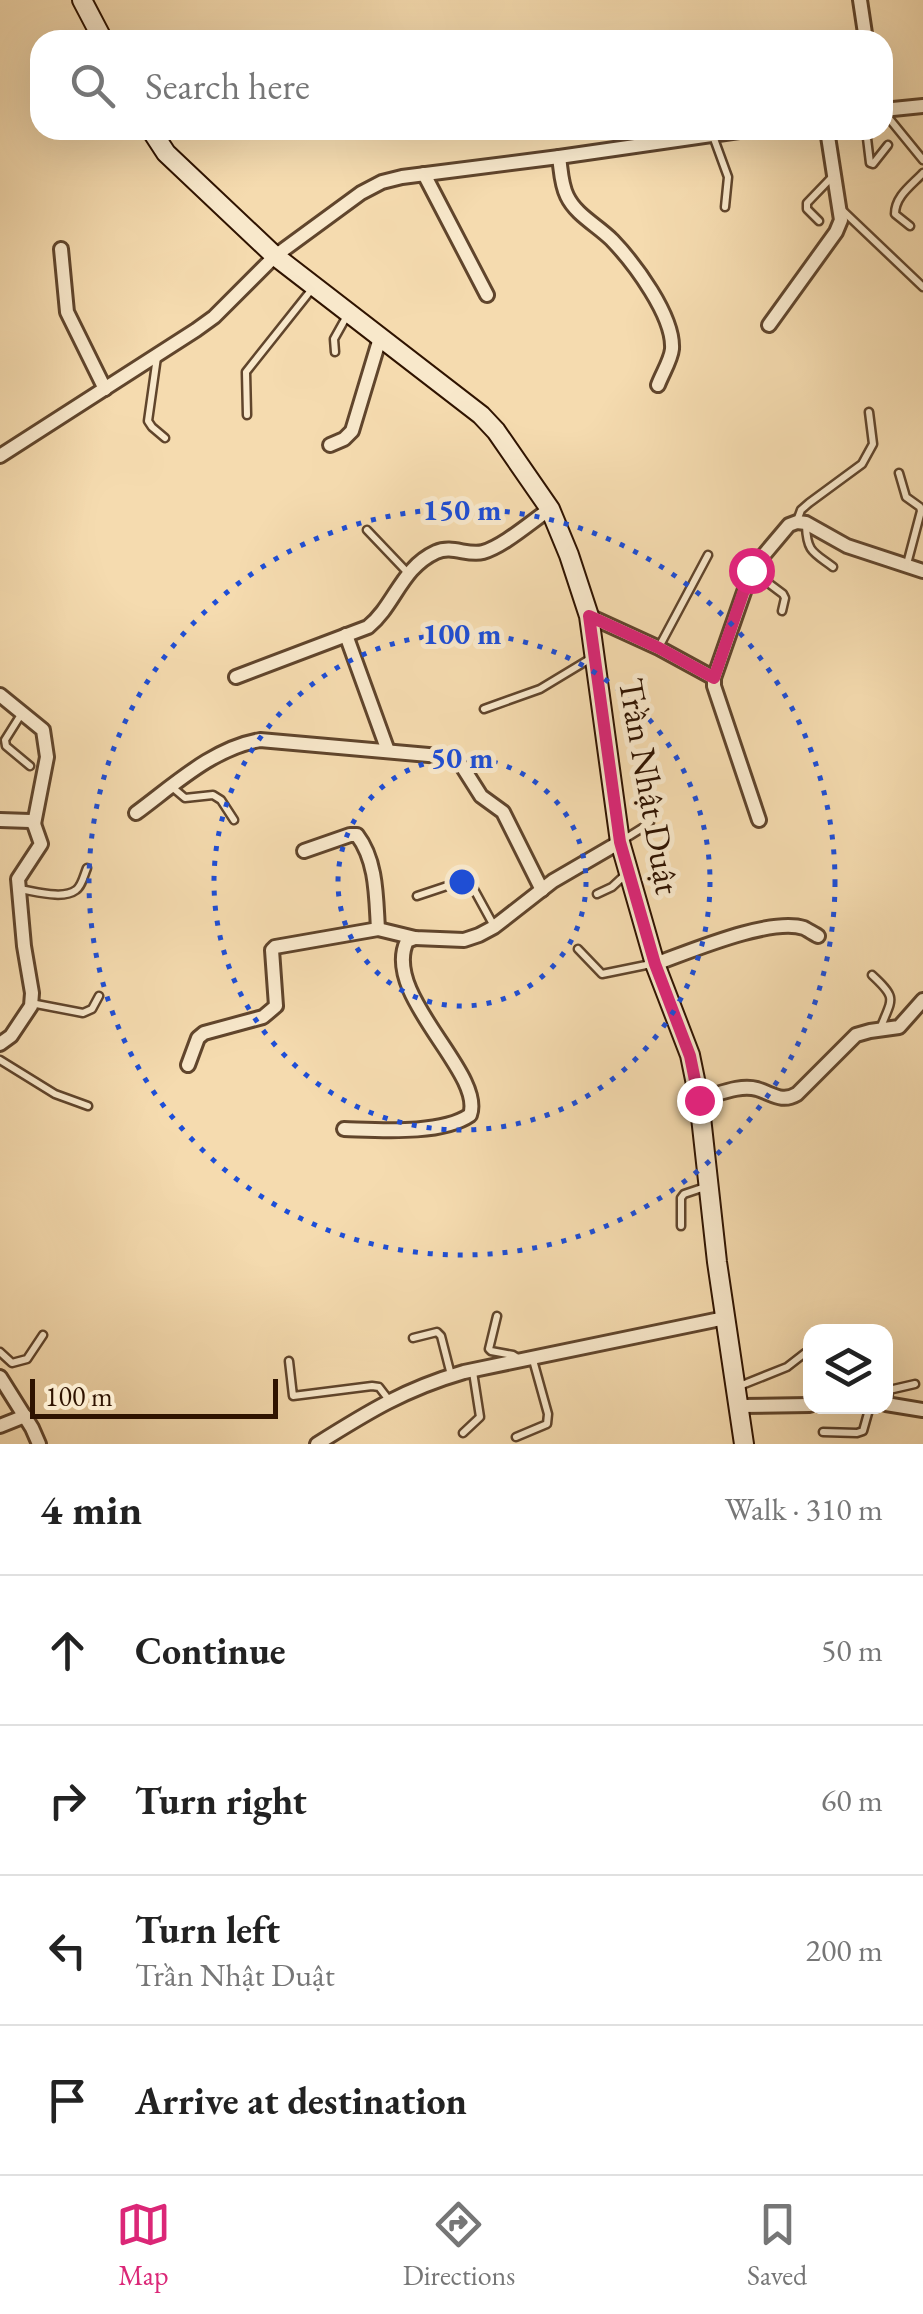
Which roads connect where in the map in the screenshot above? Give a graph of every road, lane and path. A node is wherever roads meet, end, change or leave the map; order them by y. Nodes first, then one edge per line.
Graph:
1 (82, 0) edge
2 (860, 0) edge
3 (98, 30) edge
4 (864, 30) edge
5 (923, 106) edge
6 (893, 110) edge
7 (893, 123) edge
8 (158, 140) edge
9 (679, 140) edge
10 (714, 140) edge
11 (829, 140) edge
12 (867, 140) edge
13 (888, 145) dead end
14 (559, 158) junction
15 (923, 160) edge
16 (923, 173) edge
17 (424, 174) junction
18 (835, 174) junction
19 (725, 206) dead end
20 (840, 208) junction
21 (820, 221) dead end
22 (910, 226) dead end
23 (61, 249) dead end
24 (275, 256) junction
25 (923, 286) edge
26 (313, 287) junction
27 (487, 295) dead end
28 (348, 314) junction
29 (769, 325) dead end
30 (380, 338) junction
31 (335, 352) dead end
32 (157, 356) junction
33 (658, 386) dead end
34 (105, 389) junction
35 (869, 412) dead end
36 (247, 415) dead end
37 (166, 438) dead end
38 (330, 446) dead end
39 (0, 456) edge
40 (899, 473) dead end
41 (550, 509) junction
42 (801, 522) junction
43 (367, 530) dead end
44 (708, 554) dead end
45 (907, 564) junction
46 (833, 567) dead end
47 (751, 570) junction
48 (923, 571) edge
49 (408, 573) junction
50 (782, 611) dead end
51 (589, 616) junction
52 (346, 635) junction
53 (659, 648) junction
54 (594, 656) junction
55 (236, 676) dead end
56 (714, 678) junction
57 (0, 695) edge
58 (484, 708) dead end
59 (22, 713) junction
60 (388, 752) junction
61 (30, 766) dead end
62 (172, 787) junction
63 (646, 811) dead end
64 (136, 813) dead end
65 (0, 820) edge
66 (234, 820) dead end
67 (759, 820) dead end
68 (34, 824) junction
69 (620, 842) junction
70 (304, 852) dead end
71 (87, 868) dead end
72 (627, 873) junction
73 (18, 889) junction
74 (542, 890) junction
75 (596, 894) dead end
76 (418, 896) dead end
77 (494, 927) junction
78 (378, 928) junction
79 (818, 936) dead end
80 (415, 938) junction
81 (578, 949) dead end
82 (655, 964) junction
83 (872, 975) dead end
84 (99, 996) dead end
85 (923, 1000) edge
86 (31, 1003) junction
87 (879, 1030) junction
88 (0, 1044) edge
89 (0, 1060) edge
90 (188, 1065) dead end
91 (699, 1100) junction
92 (88, 1106) dead end
93 (344, 1129) dead end
94 (709, 1186) junction
95 (681, 1226) dead end
96 (497, 1316) dead end
97 (725, 1318) junction
98 (43, 1334) dead end
99 (413, 1338) dead end
100 (0, 1352) edge
101 (803, 1354) edge
102 (528, 1359) junction
103 (289, 1361) dead end
104 (473, 1370) junction
105 (452, 1376) junction
106 (0, 1377) edge
107 (916, 1384) dead end
108 (736, 1387) junction
109 (893, 1387) edge
110 (389, 1400) junction
111 (803, 1405) edge
112 (893, 1405) edge
113 (740, 1406) junction
114 (923, 1410) edge
115 (868, 1414) edge
116 (25, 1416) junction
117 (0, 1426) edge
118 (823, 1432) dead end
119 (464, 1433) dead end
120 (516, 1437) dead end
121 (39, 1444) edge
122 (317, 1444) edge
123 (744, 1444) edge

1 - 3 main road
2 - 4 street
5 - 6 street
7 - 15 lane
8 - 24 main road, Trần Nhật Duật
9 - 14 street
10 - 19 lane
11 - 18 street
12 - 13 lane
14 - 17 street
14 - 33 street
16 - 22 lane
17 - 24 street
17 - 27 street
18 - 20 street
18 - 21 lane
20 - 25 lane
20 - 29 street
23 - 34 street
24 - 26 main road, Trần Nhật Duật
24 - 32 street
26 - 28 main road, Trần Nhật Duật
26 - 36 lane
28 - 30 main road, Trần Nhật Duật
28 - 31 lane
30 - 38 street
30 - 41 main road, Trần Nhật Duật
32 - 34 street
32 - 37 lane
34 - 39 street
35 - 42 lane
40 - 45 lane
41 - 49 street
41 - 51 main road, Trần Nhật Duật
42 - 45 street
42 - 46 lane
42 - 47 street
43 - 49 lane
44 - 53 lane
45 - 48 street
47 - 50 lane
47 - 56 street
49 - 52 street
51 - 53 street
51 - 54 main road, Trần Nhật Duật
52 - 55 street
52 - 60 street
53 - 56 street
54 - 58 lane
54 - 69 main road, Trần Nhật Duật
56 - 67 street
57 - 59 street
59 - 61 lane
59 - 68 street
60 - 62 street
60 - 74 street
62 - 64 street
62 - 66 lane
63 - 69 lane
65 - 68 street
68 - 73 street
69 - 72 main road, Trần Nhật Duật
69 - 74 street
70 - 78 street
71 - 73 lane
72 - 75 lane
72 - 82 main road, Trần Nhật Duật
73 - 86 street
74 - 77 street
76 - 77 lane
77 - 80 street
78 - 80 street
78 - 90 street
79 - 82 street
80 - 93 street
81 - 82 lane
82 - 91 main road, Trần Nhật Duật
83 - 87 lane
84 - 86 lane
85 - 87 street
86 - 88 street
87 - 91 street
89 - 92 lane
91 - 94 main road, Trần Nhật Duật
94 - 95 lane
94 - 97 main road, Trần Nhật Duật
96 - 102 lane
97 - 102 street
97 - 108 main road, Trần Nhật Duật
98 - 100 lane
99 - 105 lane
101 - 108 lane
102 - 104 street
102 - 120 lane
103 - 110 lane
104 - 105 street
104 - 119 lane
105 - 110 street
106 - 116 street
107 - 109 lane
108 - 113 main road, Trần Nhật Duật
110 - 122 street
111 - 113 street
112 - 114 street
113 - 123 main road, Trần Nhật Duật
115 - 118 lane
116 - 117 street
116 - 121 street

